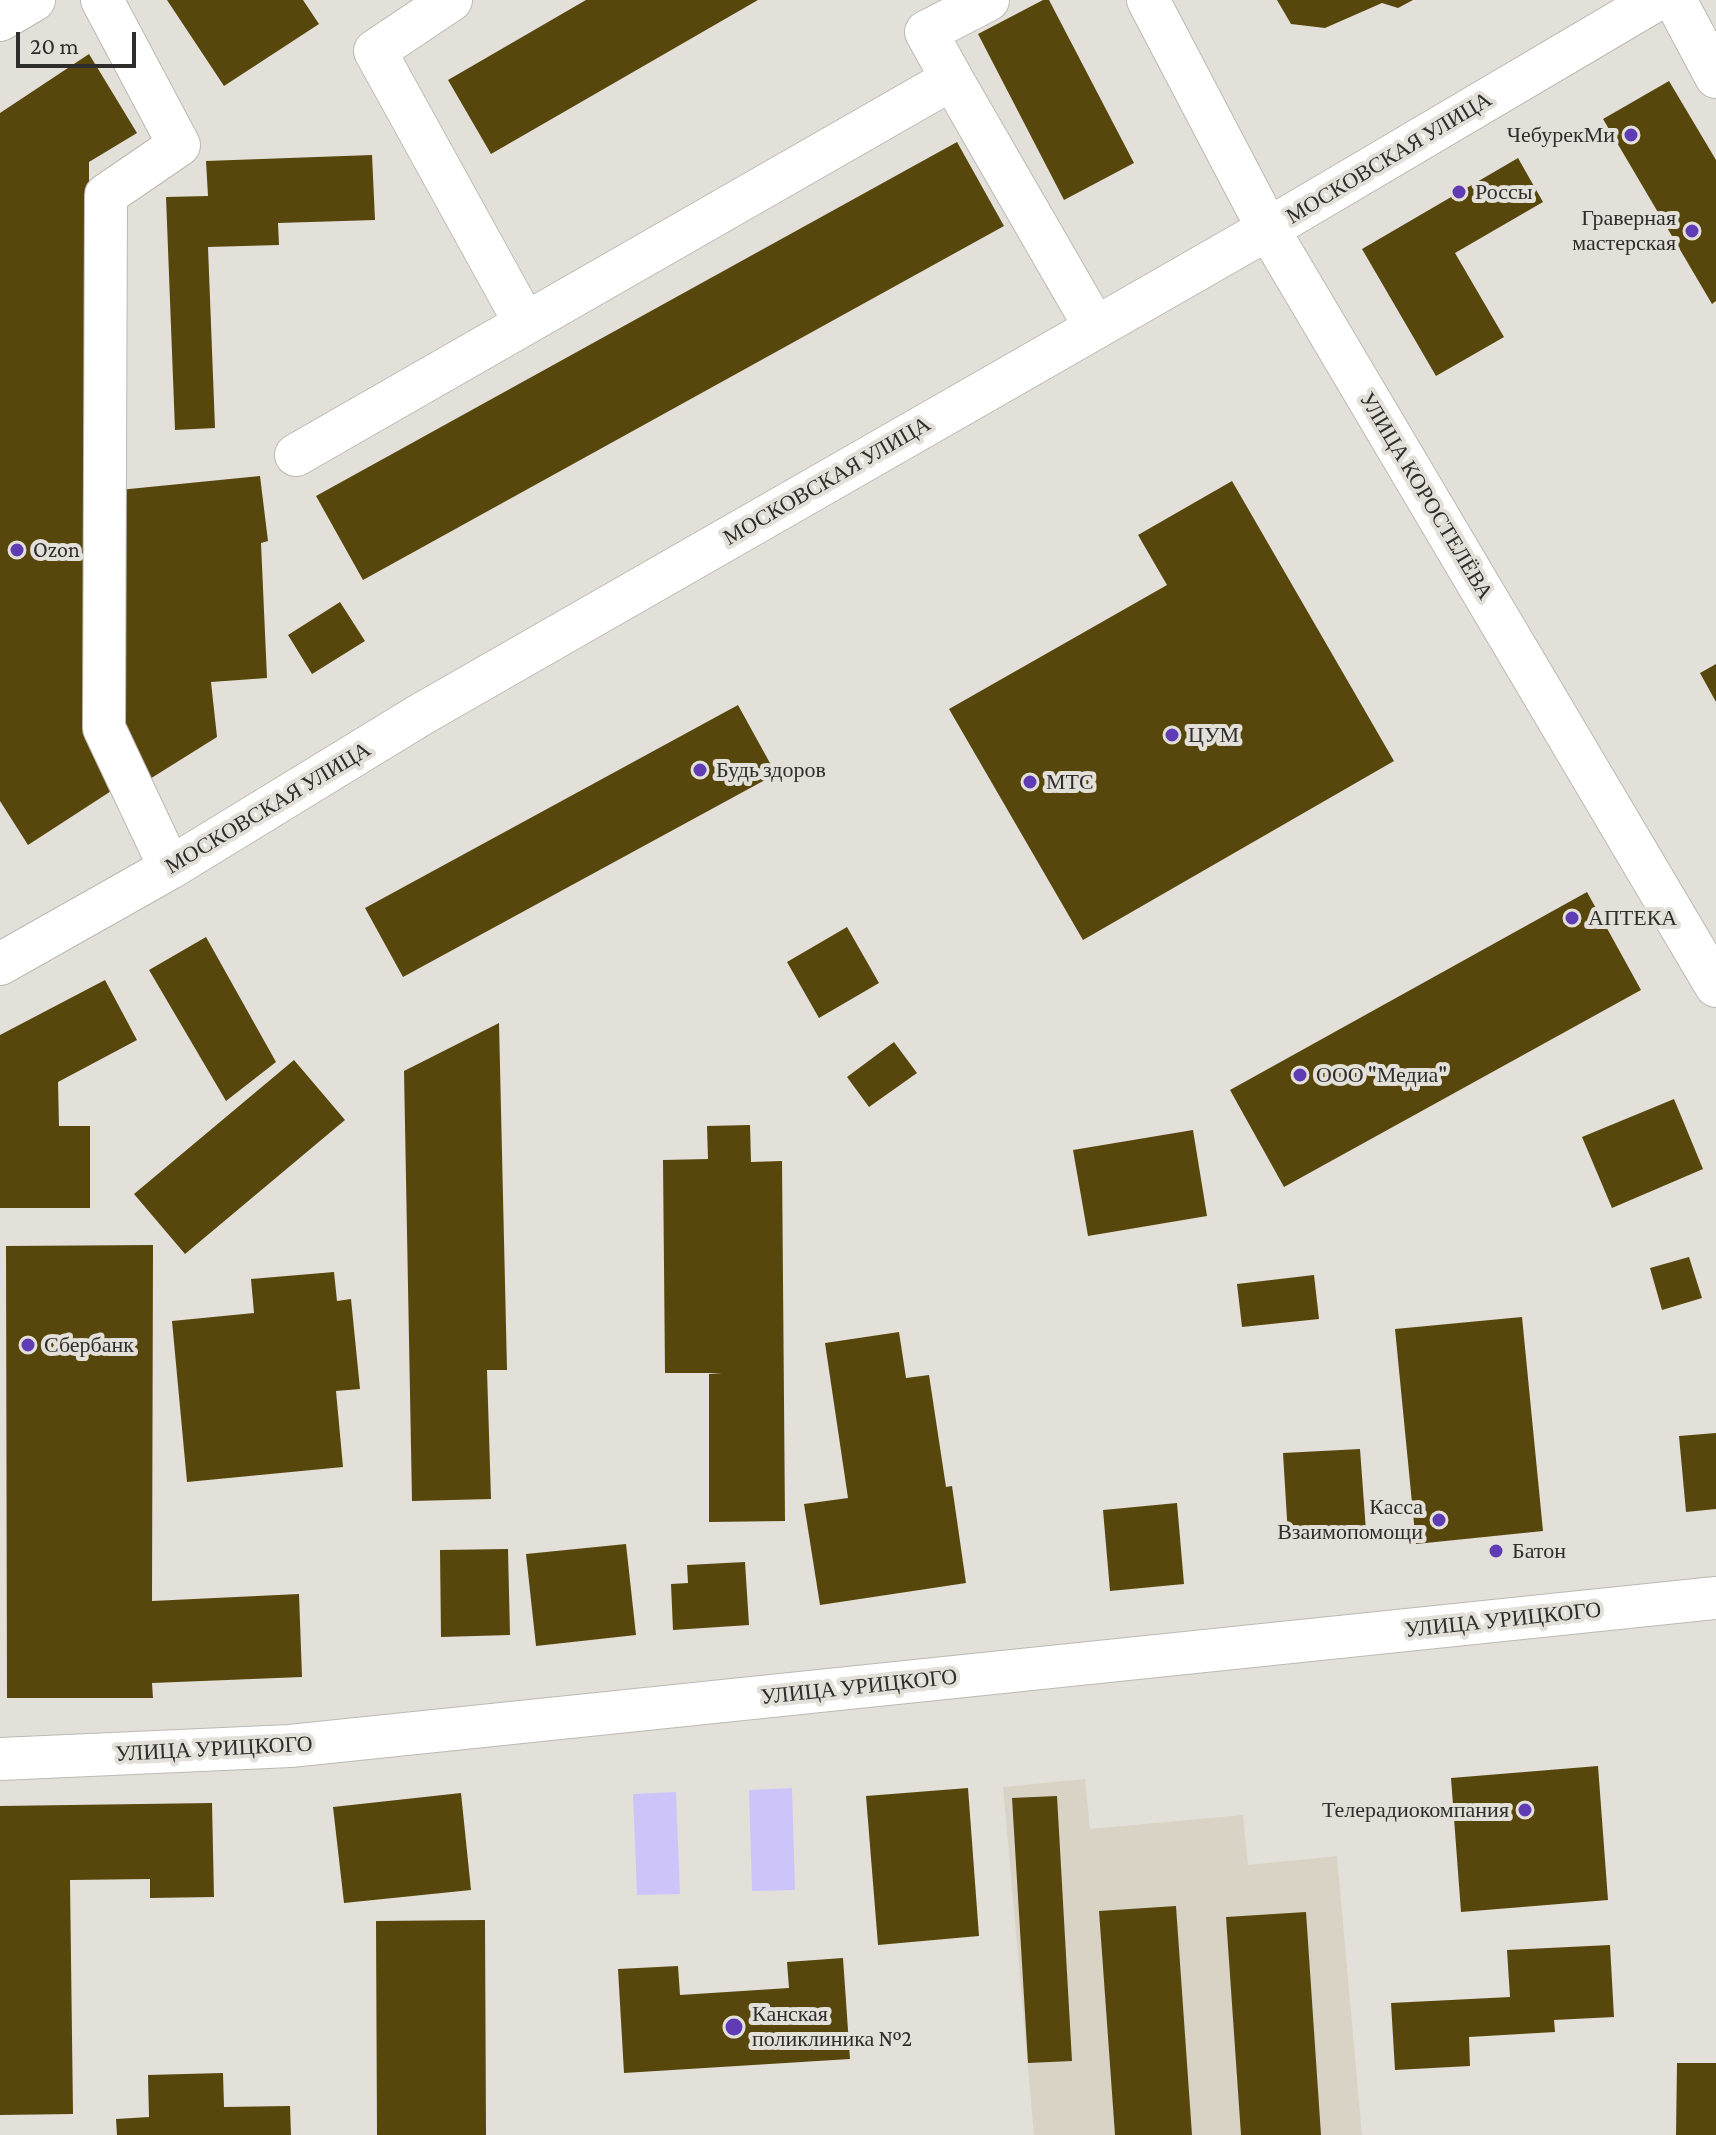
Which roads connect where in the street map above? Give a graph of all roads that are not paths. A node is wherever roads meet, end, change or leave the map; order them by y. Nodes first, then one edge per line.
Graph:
1 (34, 0) edge
2 (102, 0) edge
3 (451, 0) edge
4 (988, 0) edge
5 (1148, 0) edge
6 (1656, 0) edge
7 (1675, 0) edge
8 (0, 20) edge
9 (1716, 77) edge
10 (952, 79) junction
11 (1268, 229) junction
12 (525, 323) junction
13 (1095, 327) junction
14 (296, 455) dead end
15 (170, 868) junction
16 (0, 964) edge
17 (1716, 986) edge
18 (1716, 1598) edge
19 (0, 1759) edge

1 - 8 street
2 - 15 street
3 - 12 street
4 - 10 street
5 - 11 street, УЛИЦА КОРОСТЕЛЁВА
6 - 11 street, МОСКОВСКАЯ УЛИЦА
7 - 9 street
10 - 12 street
10 - 13 street
11 - 13 street, МОСКОВСКАЯ УЛИЦА
11 - 17 street, УЛИЦА КОРОСТЕЛЁВА
12 - 14 street
13 - 15 street, МОСКОВСКАЯ УЛИЦА
15 - 16 street, МОСКОВСКАЯ УЛИЦА
18 - 19 street, УЛИЦА УРИЦКОГО

